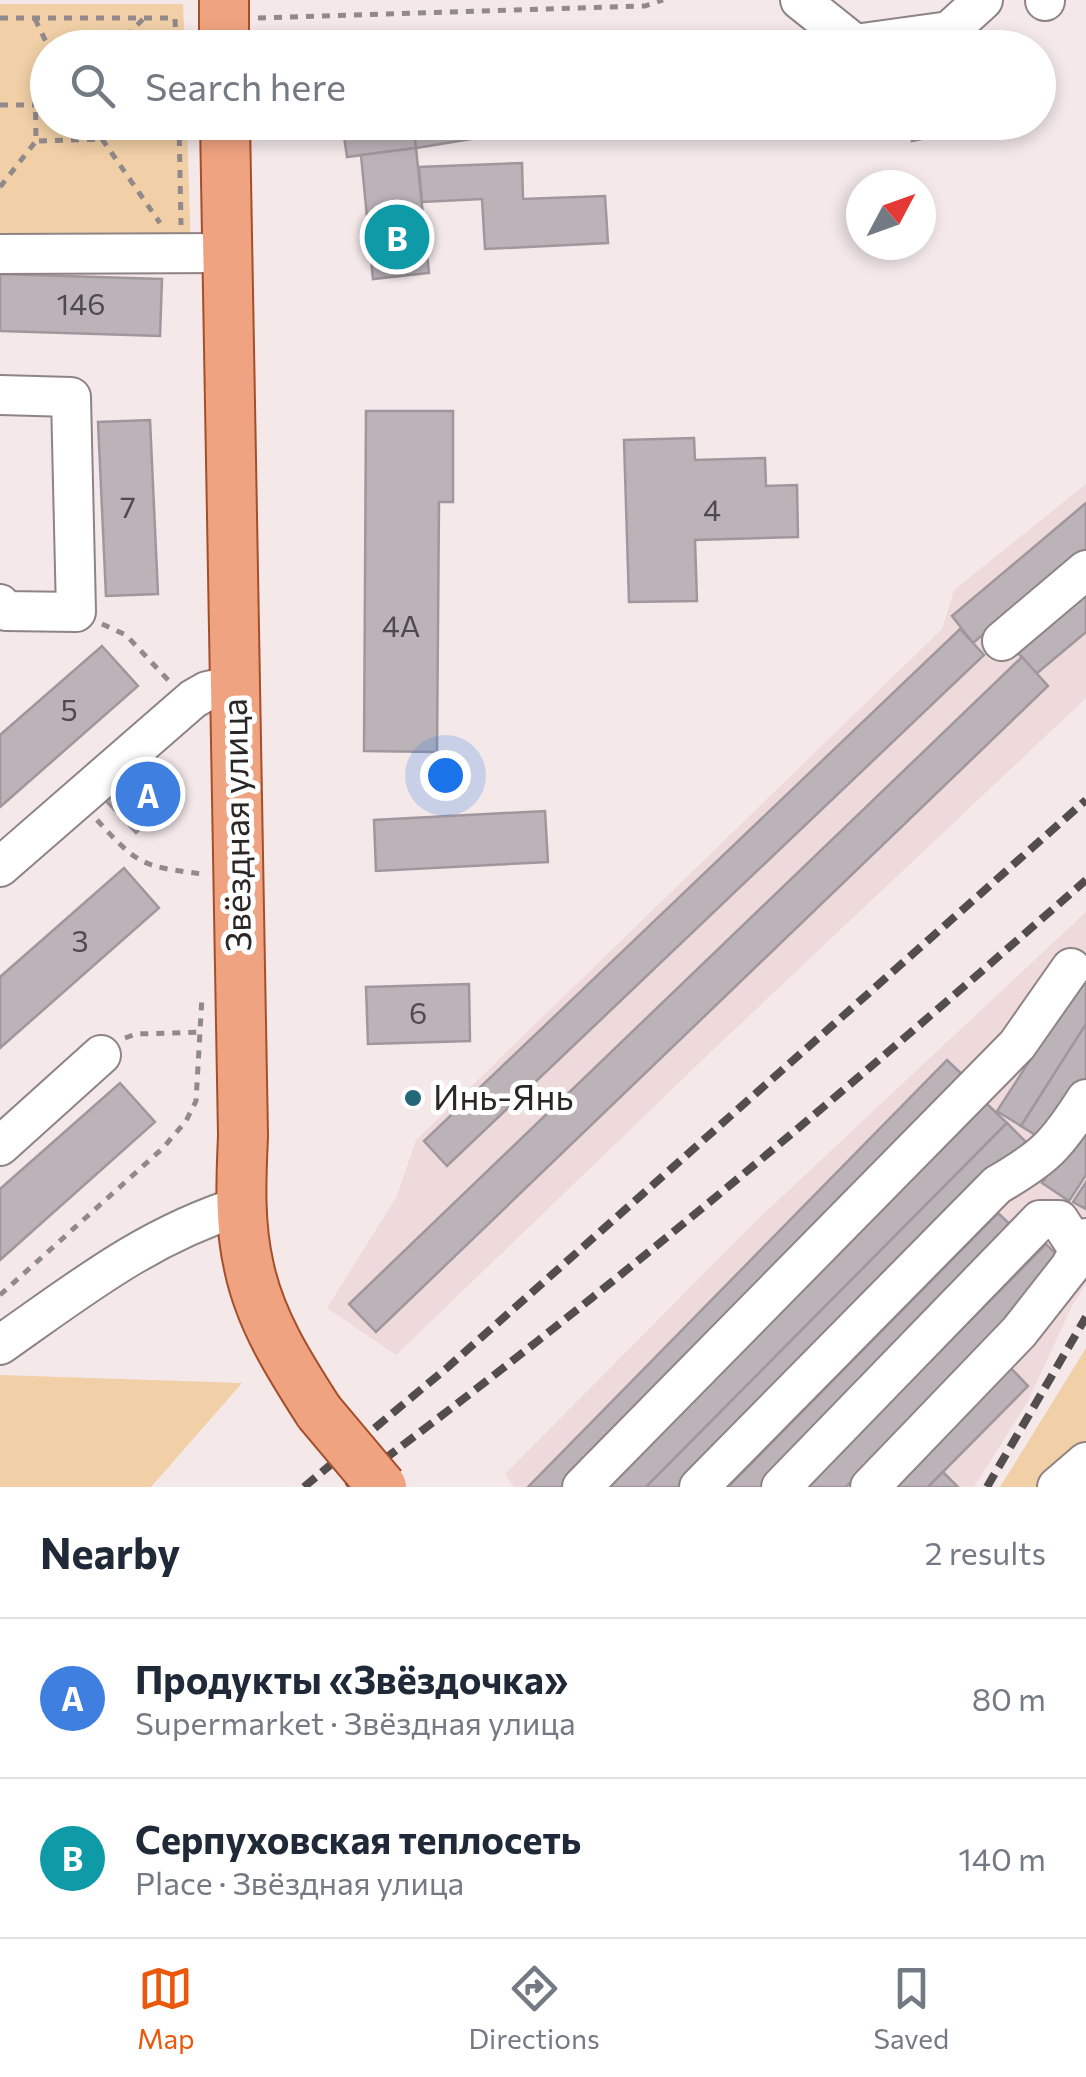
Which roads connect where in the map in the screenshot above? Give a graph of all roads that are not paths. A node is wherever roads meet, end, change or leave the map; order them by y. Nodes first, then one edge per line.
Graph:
1 (800, 0) edge
2 (982, 0) edge
3 (838, 30) edge
4 (950, 30) edge
5 (223, 140) edge
6 (205, 253) junction
7 (0, 254) edge
8 (0, 394) edge
9 (1086, 570) edge
10 (0, 604) edge
11 (1002, 641) dead end
12 (214, 692) junction
13 (0, 867) edge
14 (1071, 968) dead end
15 (101, 1055) road end
16 (1086, 1099) edge
17 (0, 1146) edge
18 (997, 1186) junction
19 (241, 1206) junction
20 (1032, 1226) junction
21 (1082, 1243) edge
22 (0, 1345) edge
23 (1086, 1462) edge
24 (382, 1487) edge
25 (582, 1487) edge
26 (699, 1487) edge
27 (780, 1487) edge
28 (870, 1487) edge
29 (1058, 1487) edge

1 - 3 street
2 - 4 street
5 - 6 main road, Звёздная улица
6 - 7 street
6 - 12 main road, Звёздная улица
8 - 10 street
9 - 11 street
12 - 13 street
12 - 19 main road, Звёздная улица
14 - 25 street
15 - 17 street
16 - 18 street
18 - 20 street
18 - 26 street
19 - 22 street
19 - 24 main road, Звёздная улица, bridge
20 - 21 street
20 - 27 street
21 - 28 street
23 - 29 street

